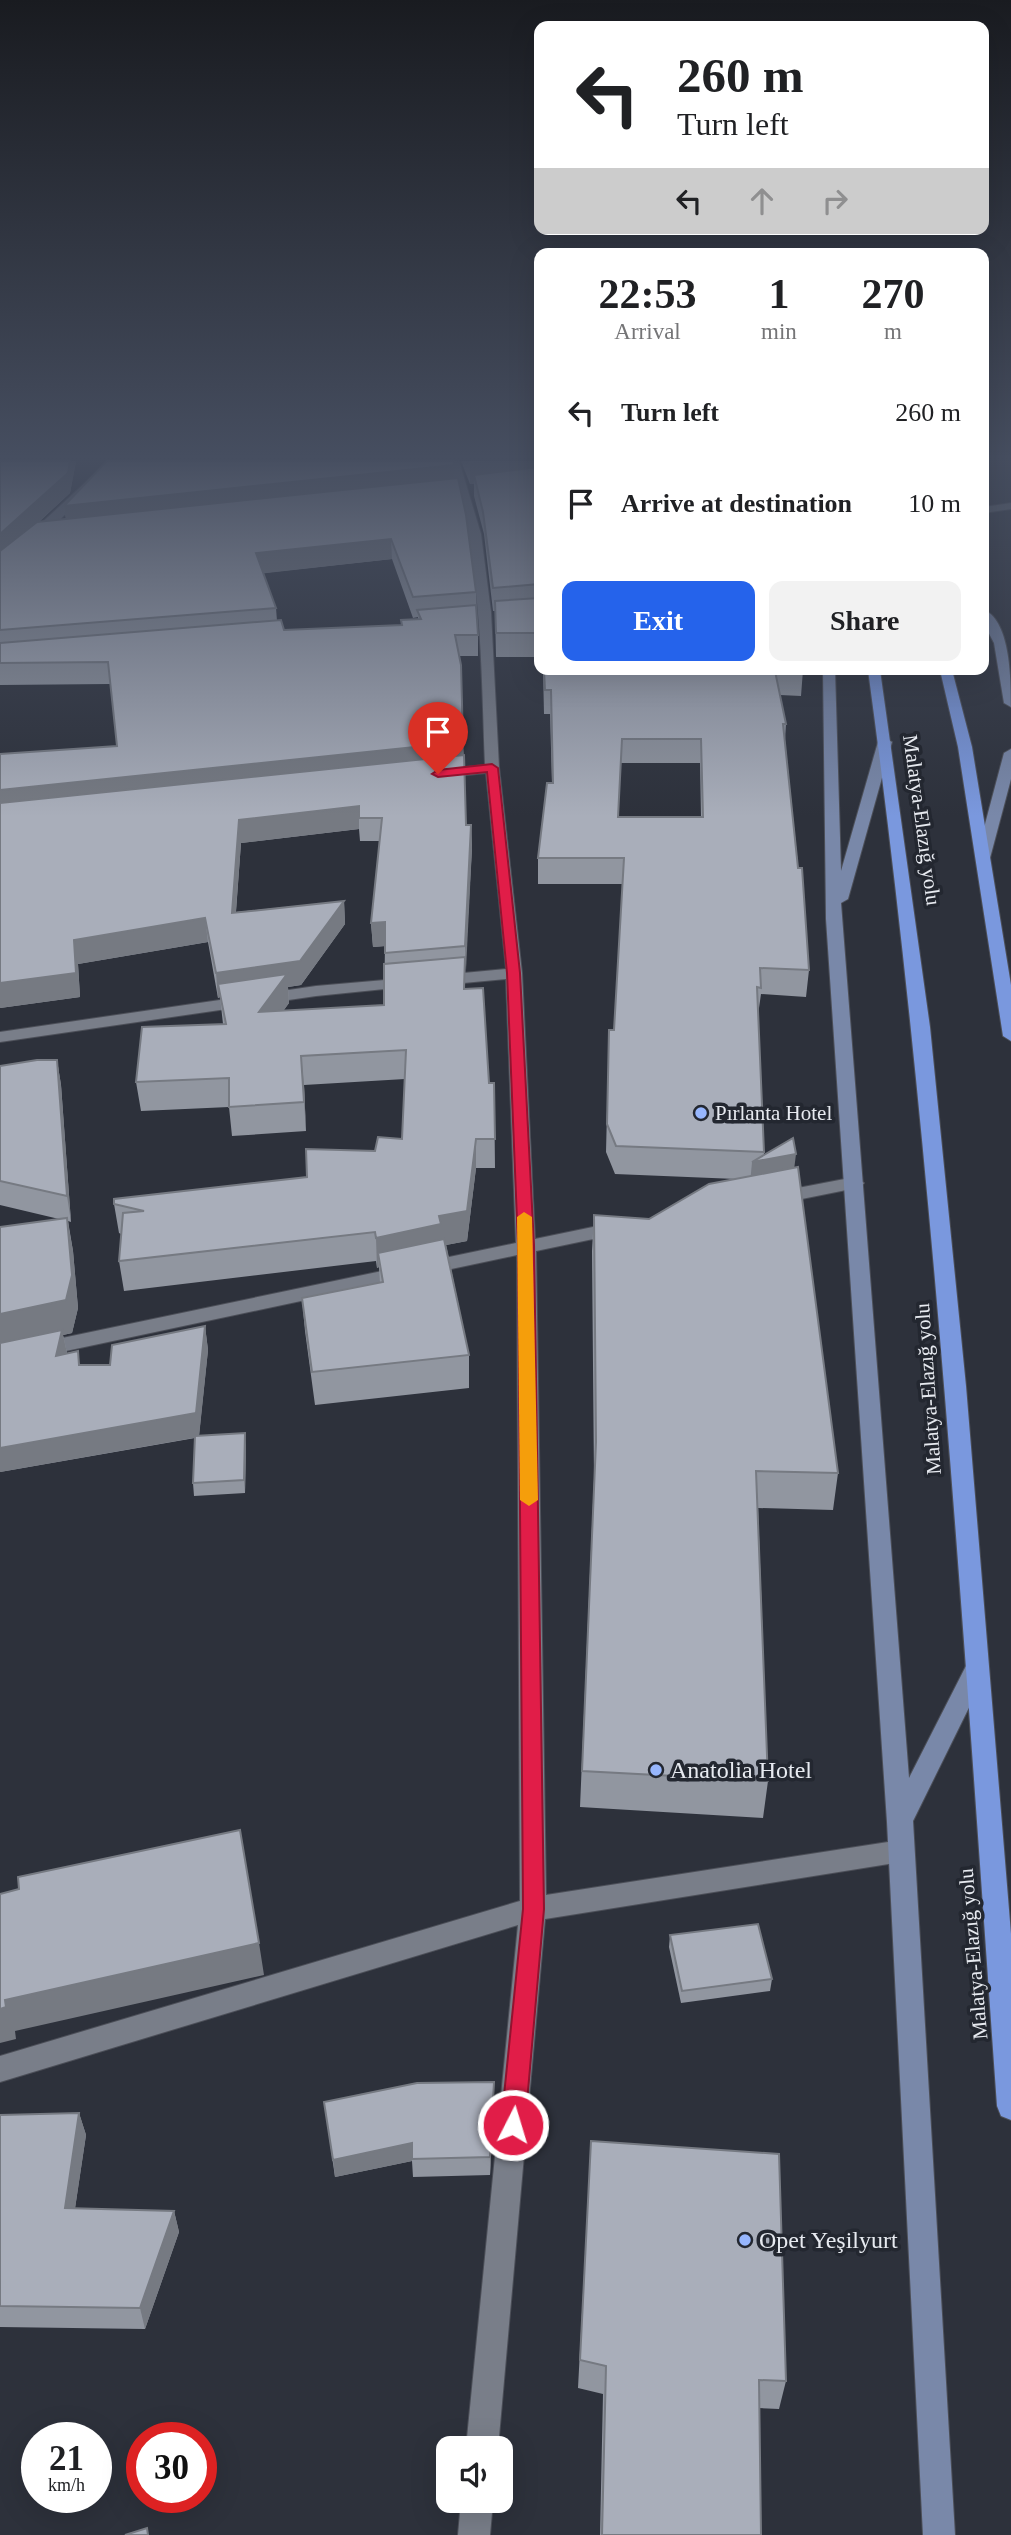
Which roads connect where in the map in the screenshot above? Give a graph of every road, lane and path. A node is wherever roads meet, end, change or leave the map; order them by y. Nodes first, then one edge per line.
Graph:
1 (480, 579) edge
2 (989, 621) edge
3 (1006, 645) edge
4 (828, 675) edge
5 (875, 675) edge
6 (947, 675) edge
7 (1011, 703) edge
8 (885, 742) junction
9 (1011, 753) edge
10 (492, 768) junction
11 (424, 775) edge
12 (983, 858) junction
13 (834, 919) junction
14 (514, 973) junction
15 (1011, 1035) edge
16 (0, 1037) edge
17 (855, 1183) junction
18 (759, 1201) edge
19 (636, 1224) edge
20 (526, 1245) junction
21 (0, 1358) edge
22 (976, 1670) junction
23 (900, 1822) junction
24 (901, 1850) junction
25 (533, 1909) junction
26 (0, 2069) edge
27 (1011, 2106) edge
28 (483, 2436) edge
29 (476, 2513) edge
30 (474, 2535) edge
31 (939, 2535) edge

1 - 10 street
2 - 3 main road
3 - 7 main road
4 - 13 main road
5 - 8 highway, Malatya-Elazığ yolu
6 - 12 highway
8 - 13 main road
8 - 22 highway, Malatya-Elazığ yolu
9 - 12 main road
10 - 11 street
10 - 14 street
12 - 15 highway
13 - 17 main road
14 - 16 street
14 - 20 street
17 - 18 street
17 - 23 main road
19 - 20 street
20 - 21 street
20 - 25 street
22 - 23 main road
22 - 27 highway, Malatya-Elazığ yolu
23 - 24 main road
24 - 25 street
24 - 31 main road
25 - 26 street
25 - 28 street
29 - 30 street

